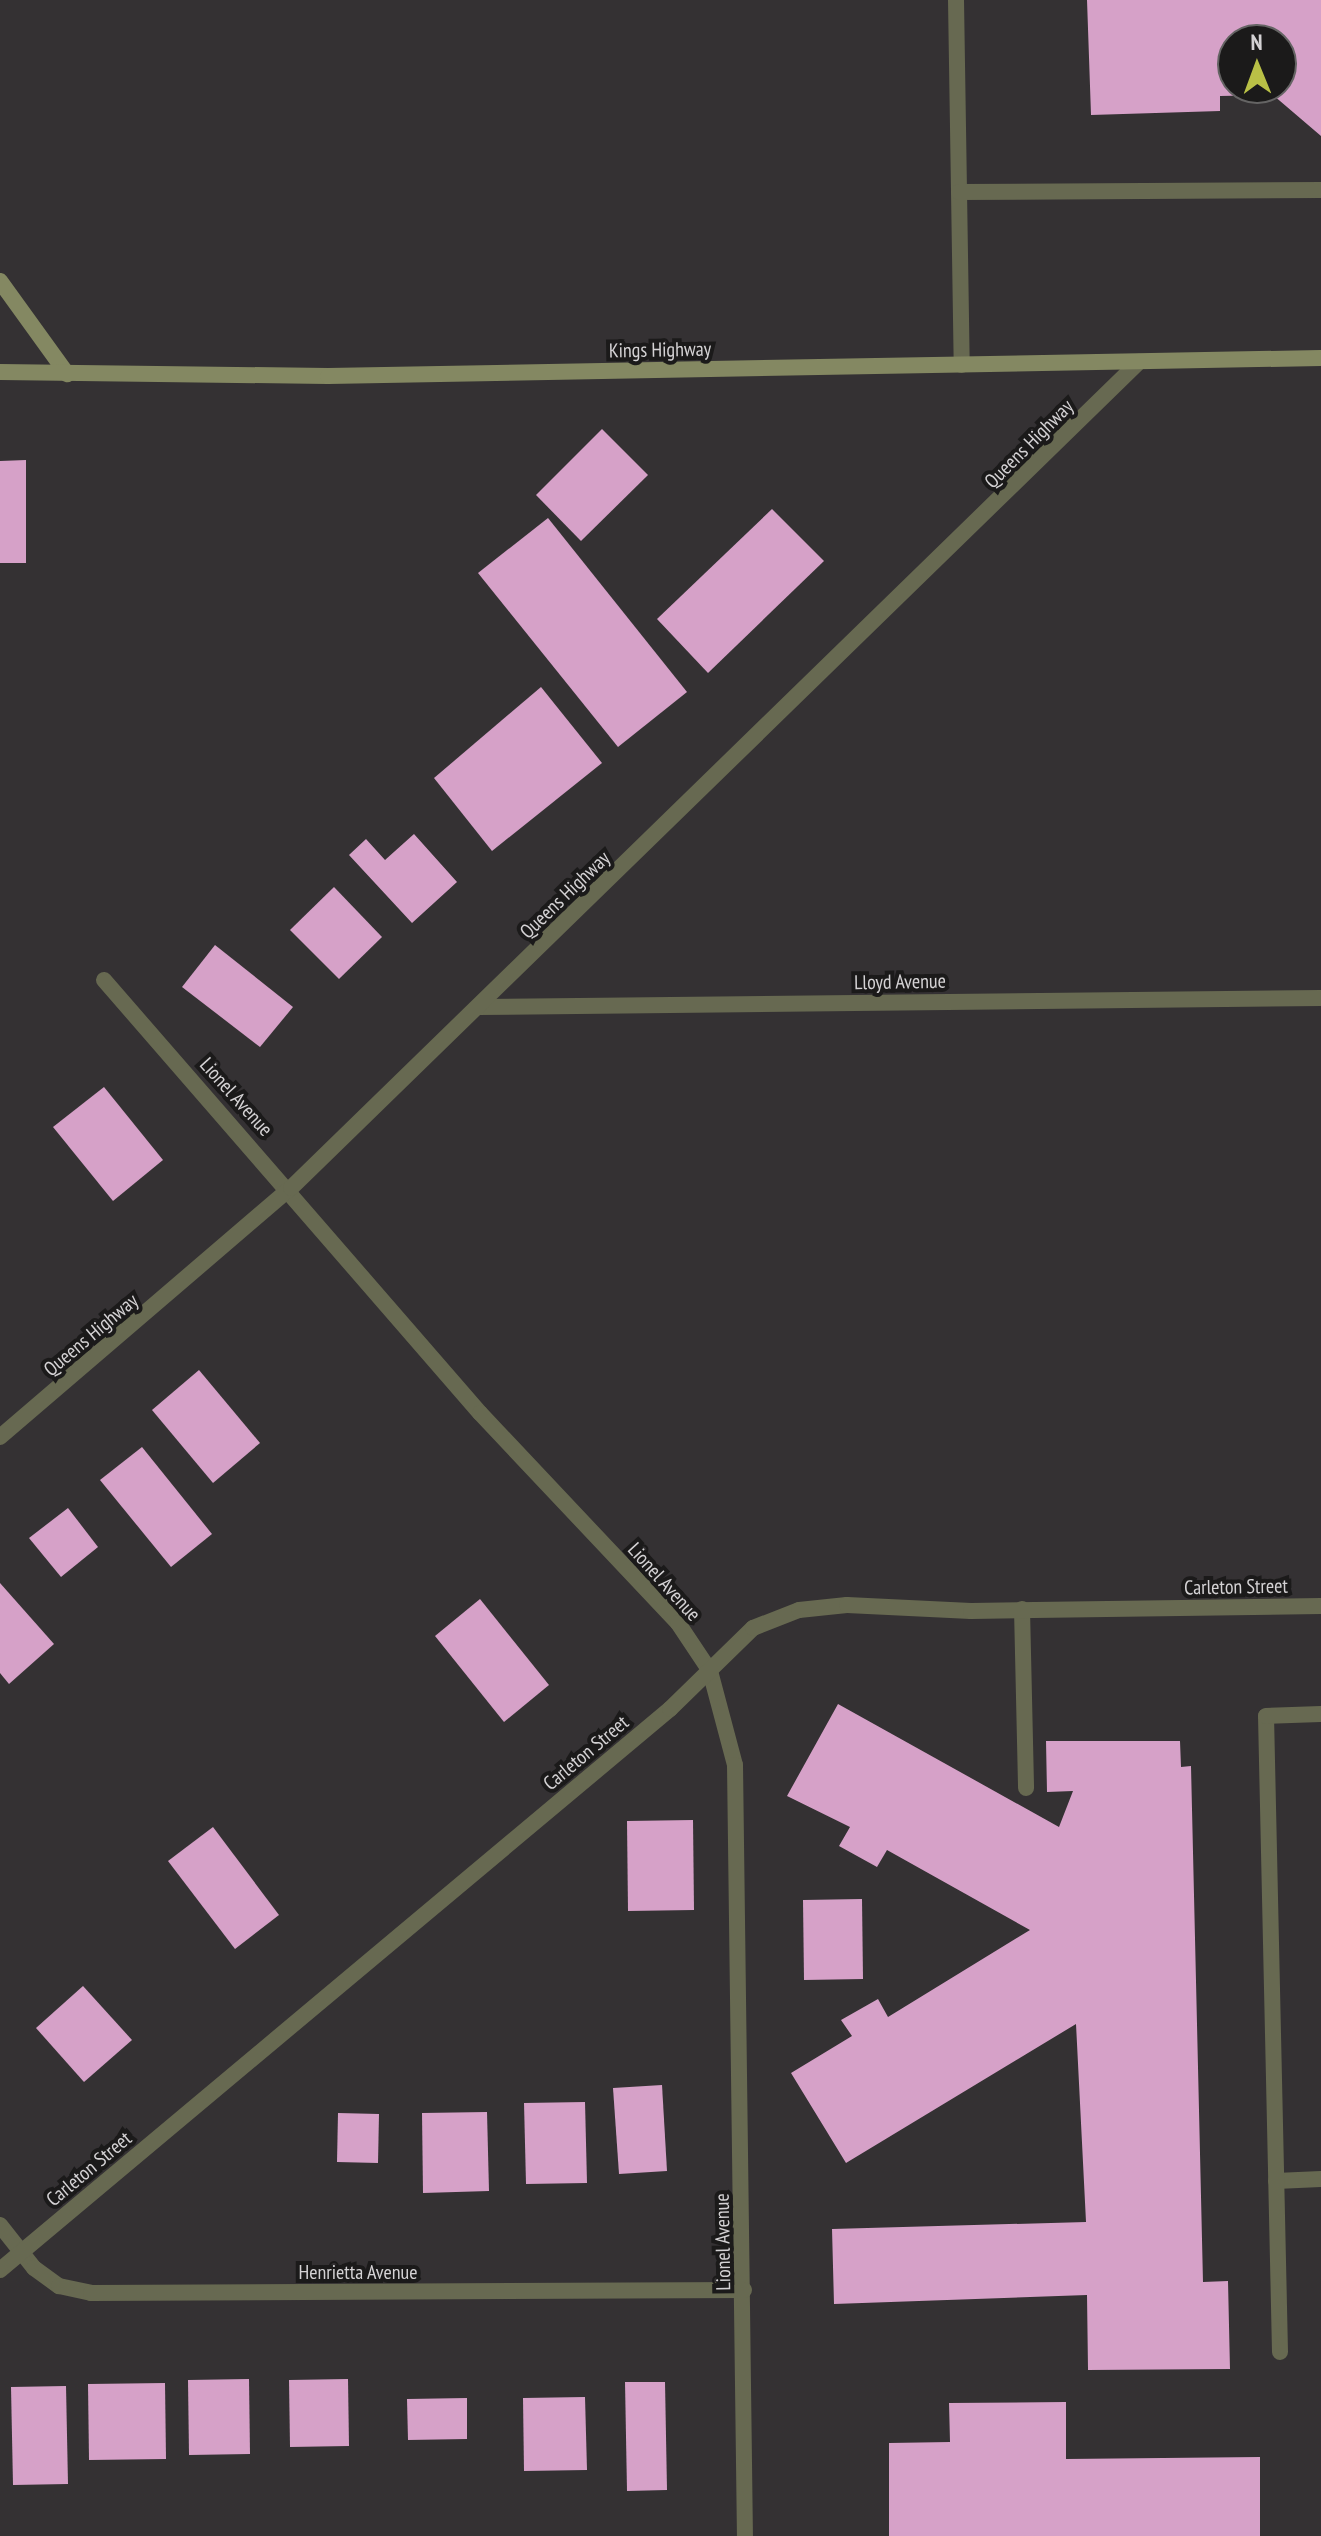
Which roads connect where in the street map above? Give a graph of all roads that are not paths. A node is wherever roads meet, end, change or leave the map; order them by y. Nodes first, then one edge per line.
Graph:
1 (956, 0) edge
2 (1321, 190) edge
3 (959, 192) junction
4 (0, 281) edge
5 (1321, 358) edge
6 (1139, 362) junction
7 (962, 365) junction
8 (0, 372) edge
9 (67, 374) junction
10 (104, 980) dead end
11 (1321, 998) edge
12 (479, 1007) junction
13 (291, 1188) junction
14 (0, 1437) edge
15 (1321, 1606) edge
16 (1022, 1609) junction
17 (710, 1671) junction
18 (1321, 1714) edge
19 (1026, 1788) dead end
20 (1321, 2179) edge
21 (1276, 2181) junction
22 (0, 2225) edge
23 (21, 2252) junction
24 (0, 2270) edge
25 (744, 2290) junction
26 (1280, 2352) dead end
27 (745, 2536) edge

1 - 3 street
2 - 3 street
3 - 7 street
4 - 9 main road
5 - 6 main road, Kings Highway
6 - 7 main road, Kings Highway
6 - 12 street, Queens Highway
7 - 9 main road, Kings Highway
8 - 9 main road, Kings Highway
10 - 13 street, Lionel Avenue
11 - 12 street, Lloyd Avenue
12 - 13 street, Queens Highway
13 - 14 street, Queens Highway
13 - 17 street, Lionel Avenue
15 - 16 street, Carleton Street
16 - 17 street, Carleton Street
16 - 19 street
17 - 23 street, Carleton Street
17 - 25 street, Lionel Avenue
18 - 21 street
20 - 21 street
21 - 26 street
22 - 23 street, Henrietta Avenue
23 - 24 street, Carleton Street
23 - 25 street, Henrietta Avenue
25 - 27 street, Lionel Avenue

